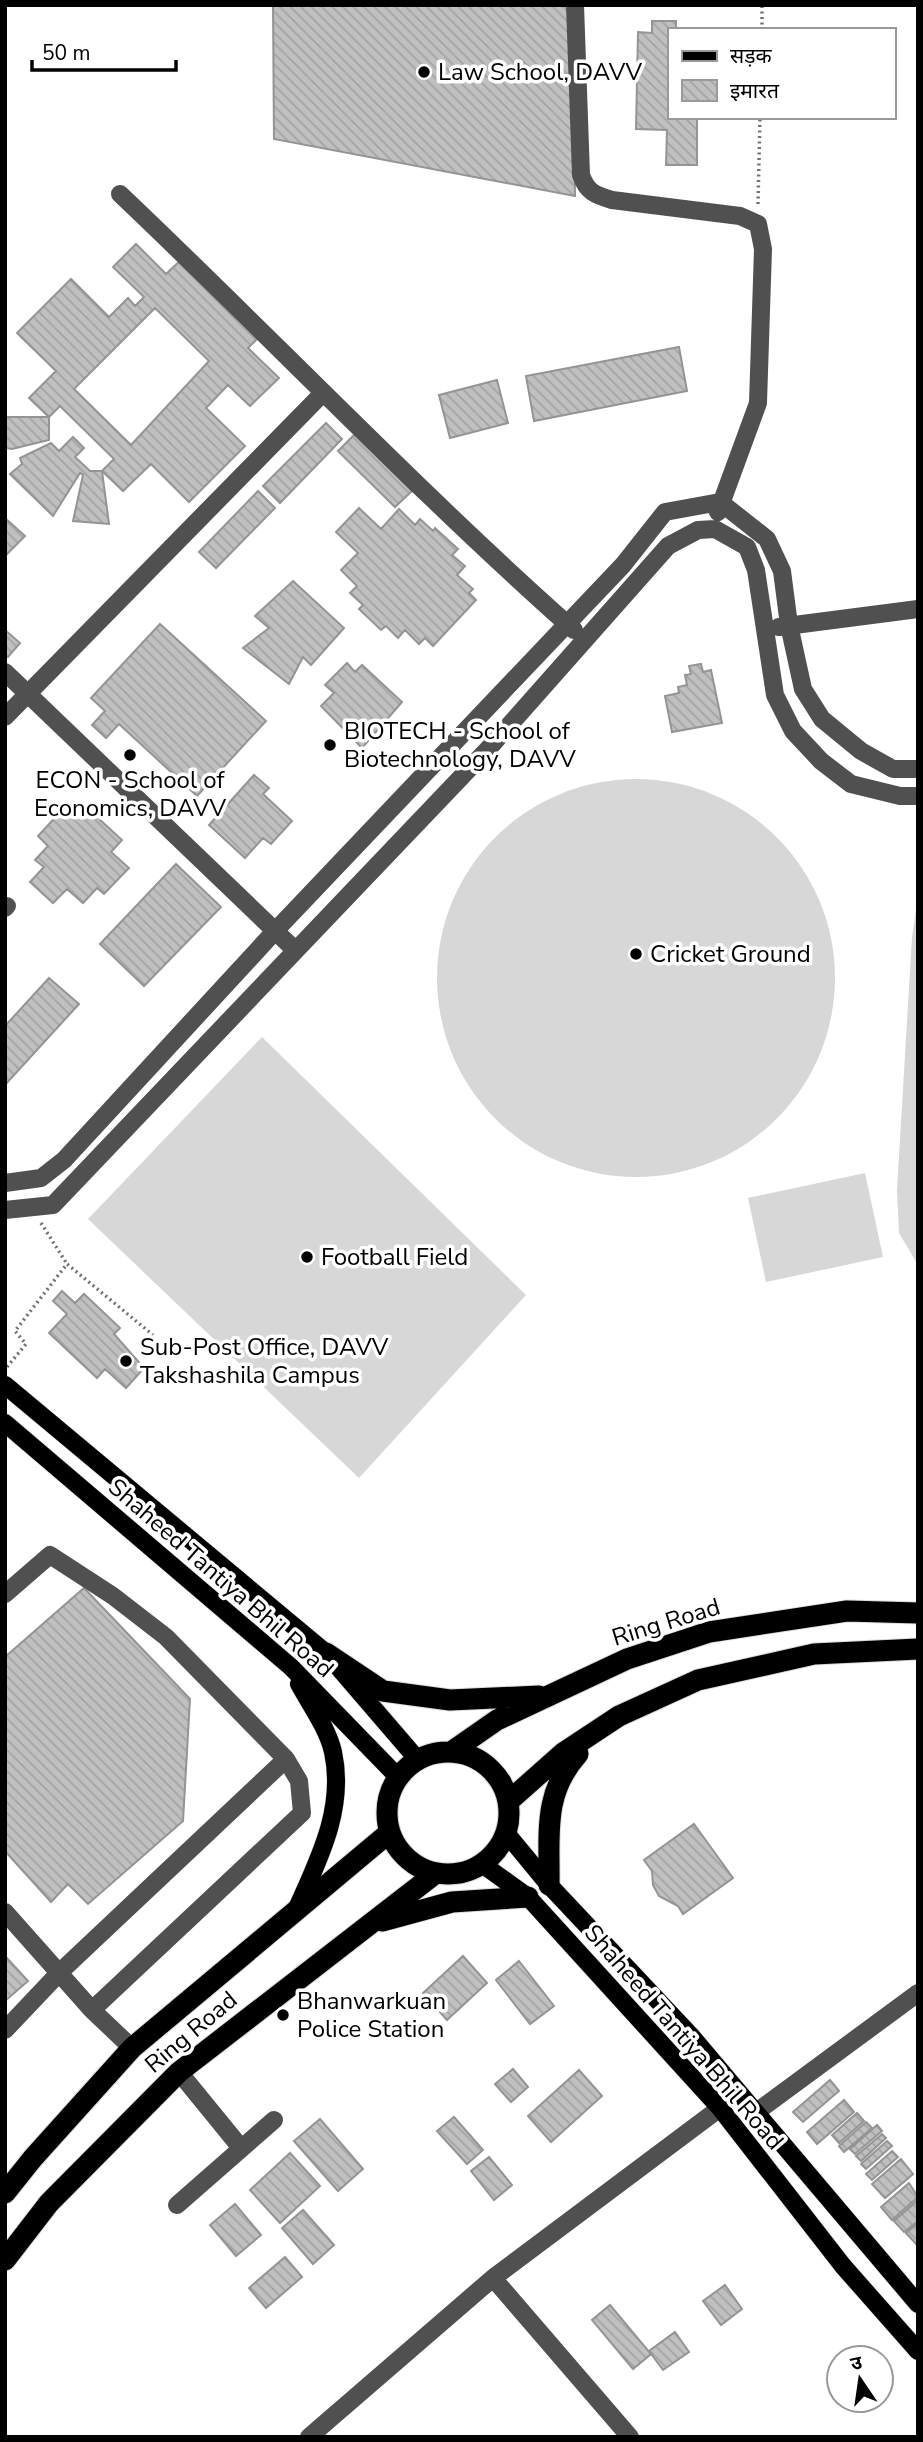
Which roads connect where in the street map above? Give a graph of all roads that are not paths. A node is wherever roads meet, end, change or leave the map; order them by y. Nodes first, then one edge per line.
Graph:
1 (575, 5) edge
2 (120, 194) dead end
3 (323, 393) junction
4 (720, 502) junction
5 (715, 529) junction
6 (918, 609) edge
7 (567, 624) junction
8 (789, 625) junction
9 (764, 630) junction
10 (584, 640) junction
11 (5, 672) edge
12 (28, 693) junction
13 (5, 717) edge
14 (918, 769) edge
15 (918, 796) edge
16 (276, 930) junction
17 (294, 949) junction
18 (5, 1183) edge
19 (5, 1210) edge
20 (5, 1385) edge
21 (5, 1423) edge
22 (5, 1594) edge
23 (918, 1613) edge
24 (918, 1648) edge
25 (326, 1653) junction
26 (814, 1654) junction
27 (291, 1667) junction
28 (551, 1695) junction
29 (450, 1752) junction
30 (286, 1759) junction
31 (418, 1760) junction
32 (398, 1777) junction
33 (509, 1801) junction
34 (390, 1832) junction
35 (506, 1833) junction
36 (482, 1864) junction
37 (436, 1873) junction
38 (549, 1885) junction
39 (528, 1897) junction
40 (298, 1906) junction
41 (5, 1912) edge
42 (365, 1927) junction
43 (60, 1972) junction
44 (918, 1993) edge
45 (92, 2010) junction
46 (5, 2031) edge
47 (132, 2048) junction
48 (179, 2072) junction
49 (720, 2108) junction
50 (755, 2113) junction
51 (274, 2119) dead end
52 (241, 2148) junction
53 (5, 2193) edge
54 (177, 2205) dead end
55 (5, 2260) edge
56 (493, 2278) junction
57 (918, 2304) edge
58 (918, 2351) edge
59 (309, 2437) edge
60 (630, 2437) edge

1 - 4 street
2 - 3 street
3 - 7 street
3 - 12 street
4 - 5 street
4 - 7 street
4 - 8 street
5 - 9 street
5 - 10 street
6 - 8 street
7 - 10 street
7 - 16 street
8 - 9 street
8 - 14 street
9 - 15 street
10 - 17 street
11 - 12 street
12 - 13 street
12 - 16 street
16 - 17 street
16 - 18 street
17 - 19 street
20 - 25 main road
21 - 27 main road, Shaheed Tantiya Bhil Road
22 - 30 street
23 - 28 highway, Ring Road
24 - 26 highway
25 - 28 highway
25 - 31 main road
26 - 33 highway
26 - 38 highway
27 - 32 main road, Shaheed Tantiya Bhil Road
27 - 40 main road
28 - 29 highway, Ring Road
29 - 31 highway
29 - 33 highway
30 - 43 street
30 - 45 street
31 - 32 highway
32 - 34 highway
33 - 35 highway
34 - 37 highway
34 - 40 highway, Ring Road
35 - 36 highway
35 - 38 main road, Shaheed Tantiya Bhil Road
36 - 37 highway
36 - 39 main road, Shaheed Tantiya Bhil Road
37 - 42 highway, Ring Road
38 - 50 main road, Shaheed Tantiya Bhil Road
39 - 42 highway
39 - 49 main road, Shaheed Tantiya Bhil Road
40 - 47 highway, Ring Road
41 - 43 street
42 - 48 highway, Ring Road
43 - 45 street
43 - 46 street
44 - 50 street
45 - 47 street
47 - 53 highway, Ring Road
48 - 52 street
48 - 55 highway, Ring Road
49 - 56 street
49 - 58 main road, Shaheed Tantiya Bhil Road
50 - 57 main road, Shaheed Tantiya Bhil Road
51 - 52 street
52 - 54 street
56 - 59 street
56 - 60 street

